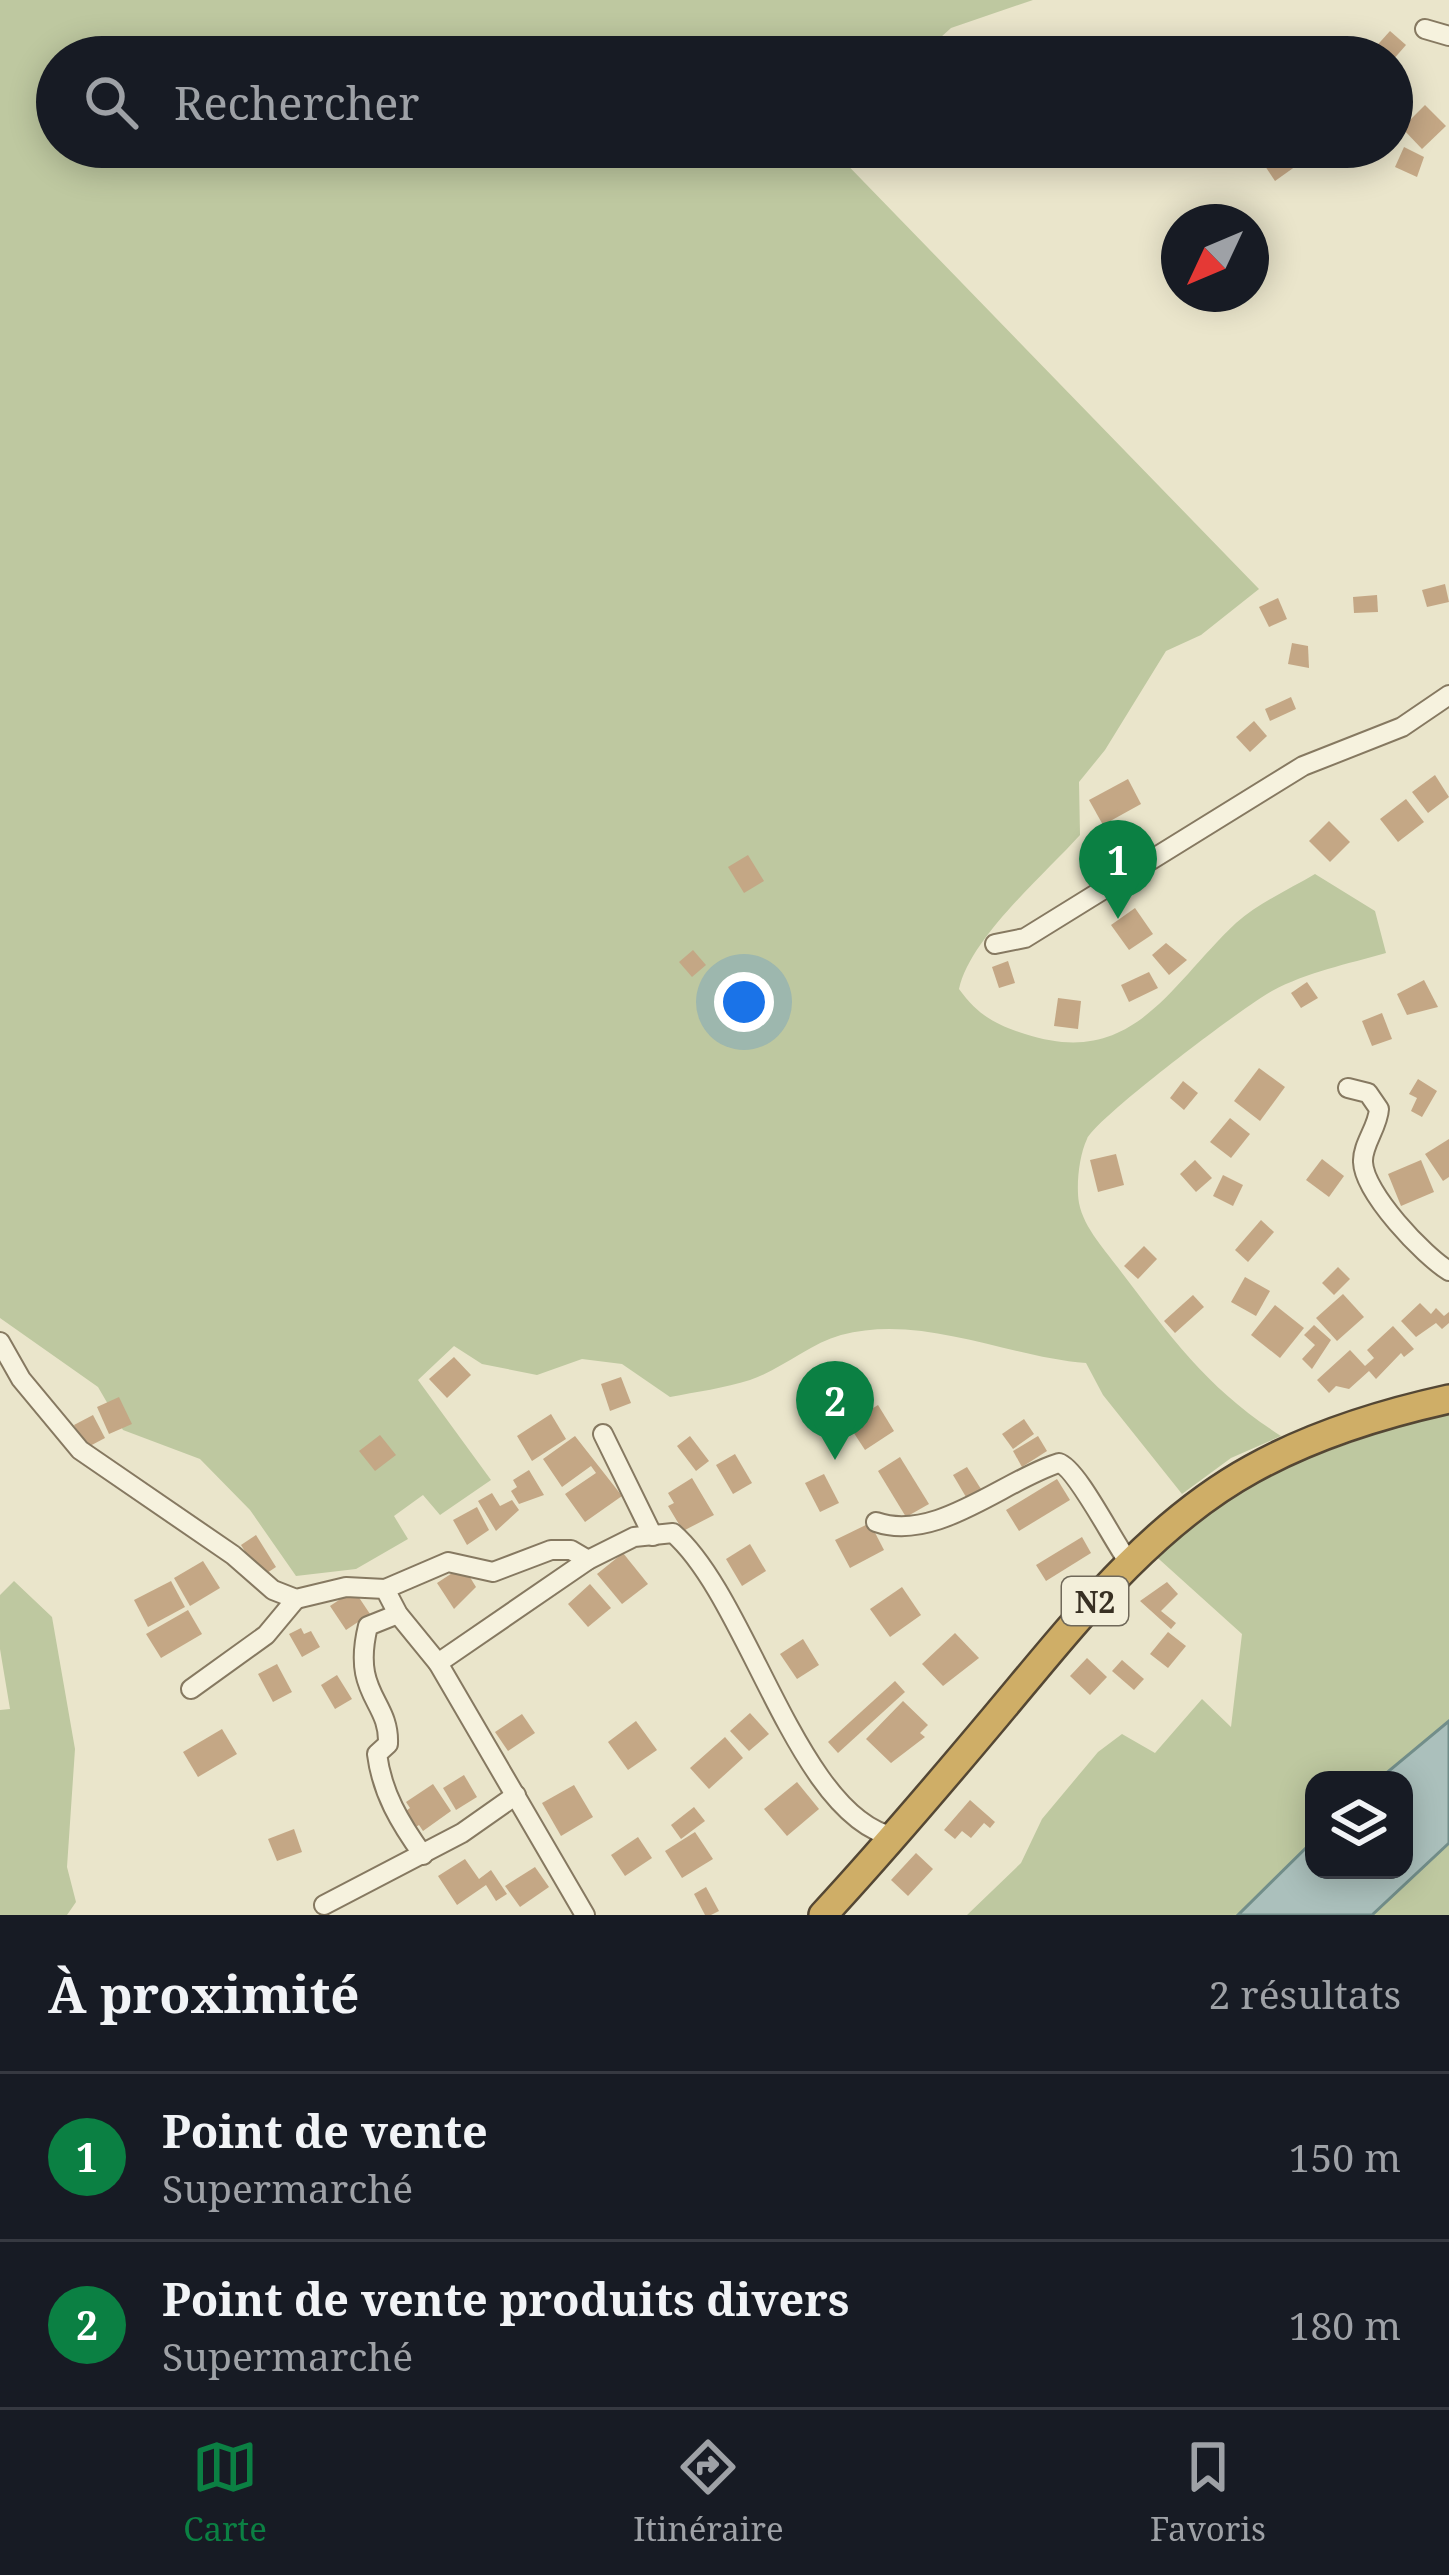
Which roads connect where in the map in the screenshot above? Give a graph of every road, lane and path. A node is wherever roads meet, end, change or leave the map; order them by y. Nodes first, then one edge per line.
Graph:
1 (1425, 28) dead end
2 (1449, 36) edge
3 (1449, 695) edge
4 (995, 944) dead end
5 (1348, 1088) dead end
6 (1449, 1271) edge
7 (0, 1342) edge
8 (1449, 1399) edge
9 (603, 1434) dead end
10 (876, 1522) dead end
11 (652, 1536) junction
12 (588, 1560) junction
13 (1130, 1564) junction
14 (385, 1589) junction
15 (296, 1599) junction
16 (398, 1614) junction
17 (437, 1664) junction
18 (191, 1689) dead end
19 (515, 1795) junction
20 (896, 1837) junction
21 (423, 1855) junction
22 (324, 1905) dead end
23 (585, 1915) edge
24 (823, 1915) edge

1 - 2 street
3 - 4 street
5 - 6 street
7 - 15 street
8 - 13 highway, N2
9 - 11 street
10 - 13 street
11 - 12 street
11 - 20 street
12 - 14 street
12 - 17 street
13 - 20 highway, N2
14 - 15 street
14 - 16 street
15 - 18 street
16 - 17 street
16 - 21 street
17 - 19 street
19 - 21 street
19 - 23 street
20 - 24 highway, N2
21 - 22 street

